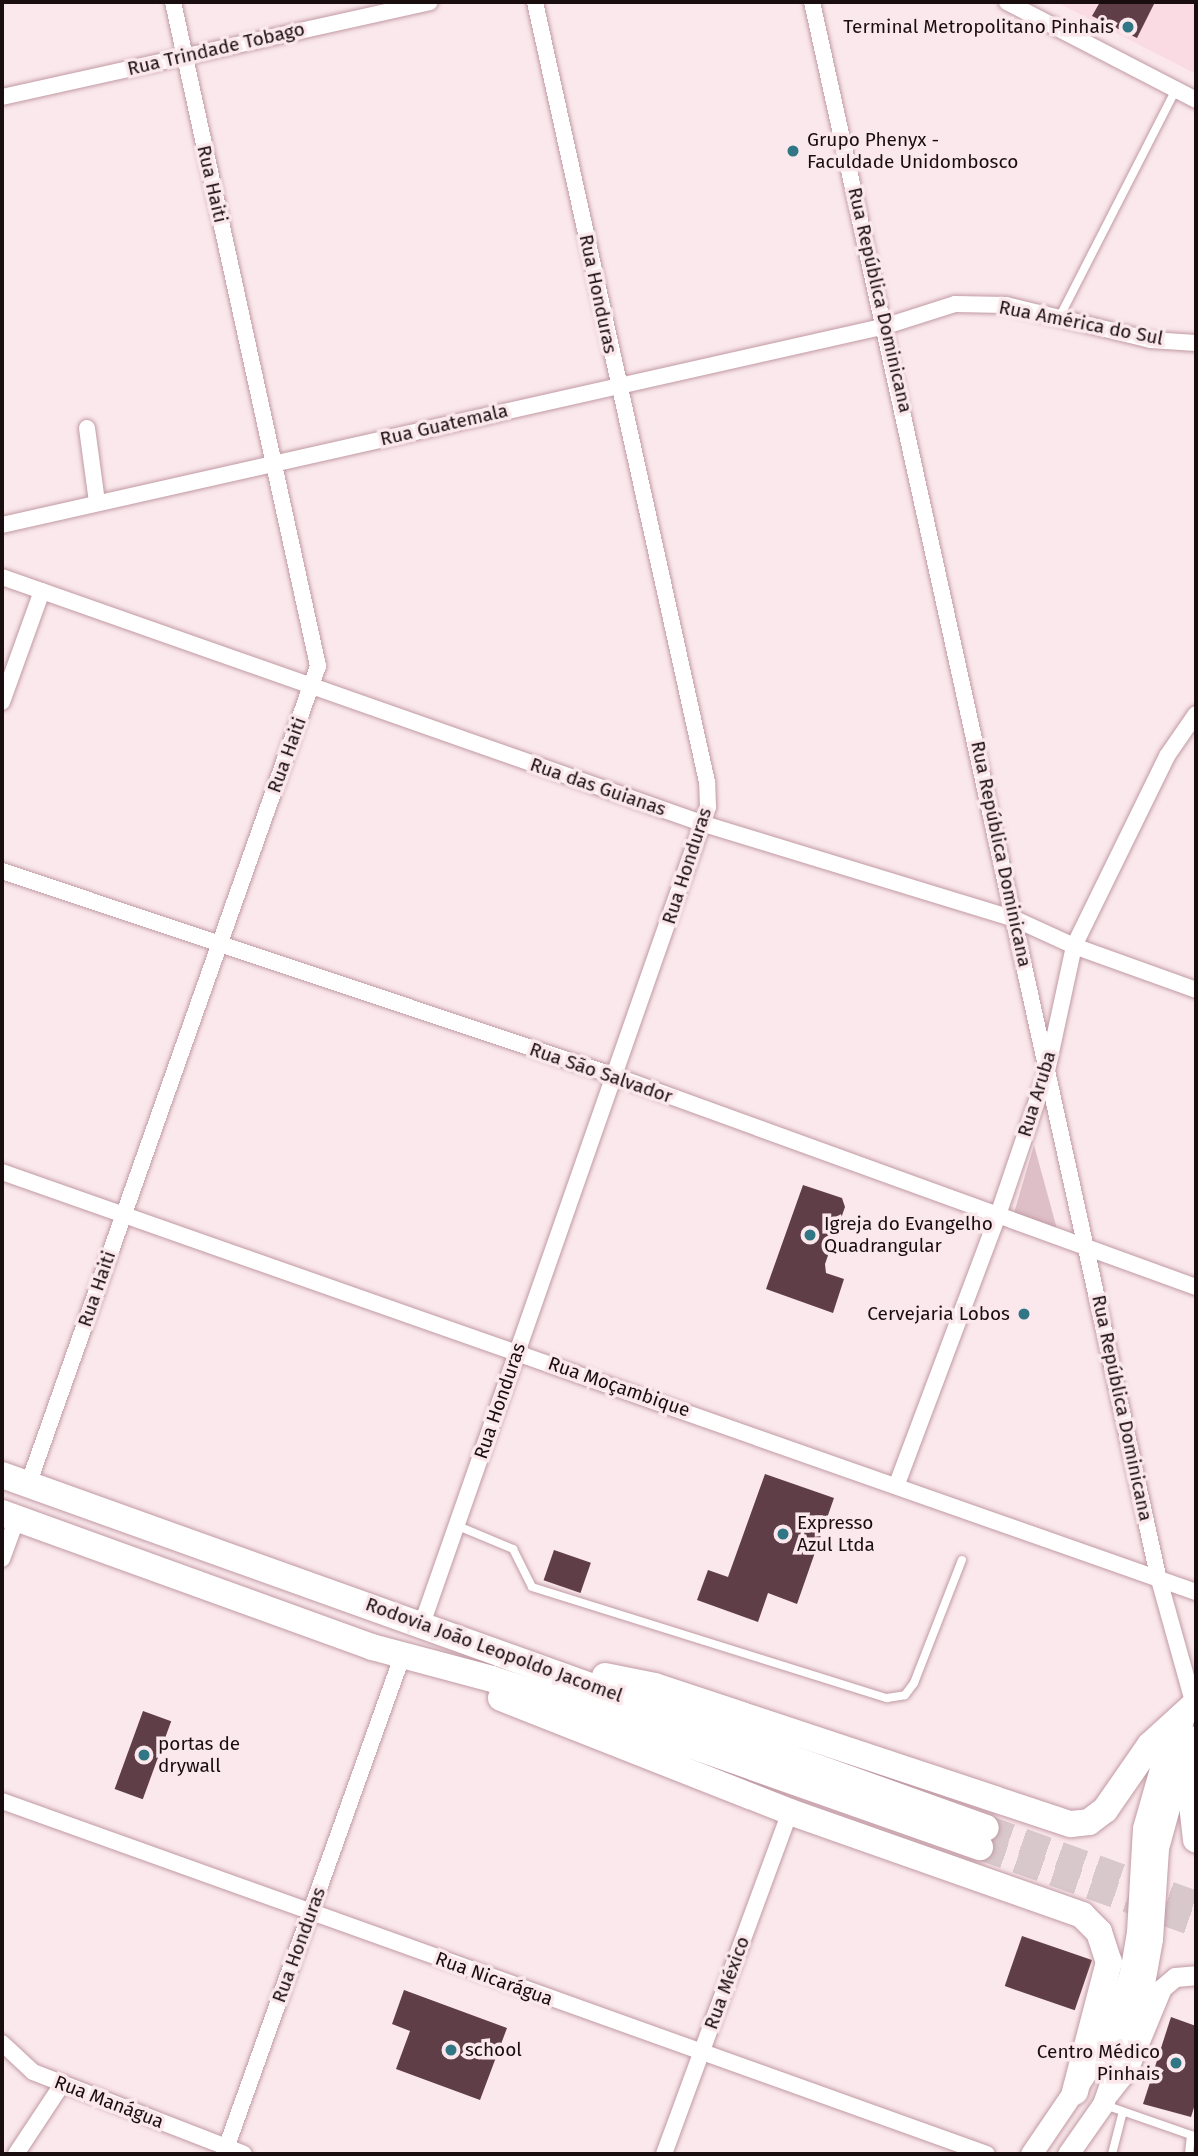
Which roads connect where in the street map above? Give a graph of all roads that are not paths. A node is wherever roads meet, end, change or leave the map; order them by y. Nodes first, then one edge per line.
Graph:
1 (173, 2) edge
2 (430, 2) edge
3 (535, 2) edge
4 (812, 2) edge
5 (1007, 2) edge
6 (184, 57) junction
7 (1176, 89) junction
8 (2, 97) edge
9 (1196, 100) edge
10 (1060, 316) junction
11 (886, 326) junction
12 (1196, 343) edge
13 (618, 385) junction
14 (87, 428) dead end
15 (274, 463) junction
16 (97, 502) junction
17 (2, 525) edge
18 (2, 578) edge
19 (42, 591) junction
20 (312, 686) junction
21 (2, 702) edge
22 (1196, 714) edge
23 (704, 824) junction
24 (2, 871) edge
25 (1015, 919) junction
26 (220, 945) junction
27 (1074, 946) junction
28 (1196, 990) edge
29 (1047, 1071) junction
30 (615, 1076) junction
31 (2, 1172) edge
32 (123, 1214) junction
33 (998, 1215) junction
34 (1089, 1248) junction
35 (1196, 1287) edge
36 (517, 1351) junction
37 (2, 1475) edge
38 (897, 1484) junction
39 (29, 1485) junction
40 (9, 1515) edge
41 (458, 1526) junction
42 (2, 1559) edge
43 (962, 1560) dead end
44 (1158, 1576) junction
45 (1196, 1592) edge
46 (422, 1624) junction
47 (402, 1657) junction
48 (519, 1658) junction
49 (1195, 1703) edge
50 (1196, 1736) edge
51 (1196, 1767) edge
52 (2, 1801) edge
53 (790, 1812) junction
54 (1196, 1840) edge
55 (1146, 1904) junction
56 (310, 1913) junction
57 (1196, 1975) edge
58 (2, 2043) edge
59 (701, 2053) junction
60 (63, 2084) junction
61 (1075, 2092) junction
62 (1102, 2104) junction
63 (1122, 2115) junction
64 (225, 2151) edge
65 (16, 2154) edge
66 (244, 2154) edge
67 (664, 2154) edge
68 (987, 2154) edge
69 (1031, 2154) edge
70 (1069, 2154) edge
71 (1112, 2154) edge
72 (1189, 2154) edge

1 - 6 street, Rua Haiti
2 - 6 street, Rua Trindade Tobago
3 - 13 street, Rua Honduras
4 - 11 street, Rua República Dominicana
5 - 7 street
6 - 8 street, Rua Trindade Tobago
6 - 15 street, Rua Haiti
7 - 9 street
7 - 10 lane
10 - 11 street, Rua América do Sul
10 - 12 street, Rua América do Sul
11 - 13 street, Rua Guatemala
11 - 25 street, Rua República Dominicana
13 - 15 street, Rua Guatemala
13 - 23 street, Rua Honduras
14 - 16 street
15 - 16 street, Rua Guatemala
15 - 20 street, Rua Haiti
16 - 17 street, Rua Guatemala
18 - 19 street, Rua das Guianas
19 - 20 street, Rua das Guianas
19 - 21 street
20 - 23 street, Rua das Guianas
20 - 26 street, Rua Haiti
22 - 27 street, Rua Aruba
23 - 25 street, Rua das Guianas
23 - 30 street, Rua Honduras
24 - 26 street, Rua São Salvador
25 - 27 street, Rua das Guianas
25 - 29 street, Rua República Dominicana
26 - 30 street, Rua São Salvador
26 - 32 street, Rua Haiti
27 - 28 street, Rua das Guianas
27 - 29 street, Rua Aruba
29 - 33 street, Rua Aruba
29 - 34 street, Rua República Dominicana
30 - 33 street, Rua São Salvador
30 - 36 street, Rua Honduras
31 - 32 street, Rua Moçambique
32 - 36 street, Rua Moçambique
32 - 39 street, Rua Haiti
33 - 34 street, Rua São Salvador
33 - 38 street, Rua Aruba
34 - 35 street, Rua São Salvador
34 - 44 street, Rua República Dominicana
36 - 38 street, Rua Moçambique
36 - 41 street, Rua Honduras
37 - 39 highway, Rodovia João Leopoldo Jacomel
38 - 44 street, Rua Moçambique
39 - 46 highway, Rodovia João Leopoldo Jacomel
40 - 42 street
40 - 47 highway, Rodovia João Leopoldo Jacomel
41 - 43 lane
41 - 46 street, Rua Honduras
44 - 45 street, Rua Moçambique
44 - 49 street, Rua República Dominicana
46 - 48 highway, Rodovia João Leopoldo Jacomel
47 - 48 highway, Rodovia João Leopoldo Jacomel
47 - 53 highway
47 - 56 street, Rua Honduras
48 - 49 highway
49 - 55 main road
50 - 55 main road
51 - 54 highway
52 - 56 street, Rua Nicarágua
53 - 59 street, Rua México
53 - 61 highway
55 - 61 main road
55 - 62 main road
56 - 59 street, Rua Nicarágua
56 - 64 street, Rua Honduras
57 - 62 street
58 - 60 street, Rua Manágua
59 - 67 street, Rua México
59 - 68 street, Rua Nicarágua
60 - 64 street, Rua Manágua
60 - 65 street
61 - 69 main road
62 - 63 lane
62 - 70 main road
63 - 71 lane
63 - 72 lane
64 - 66 street, Rua Manágua

